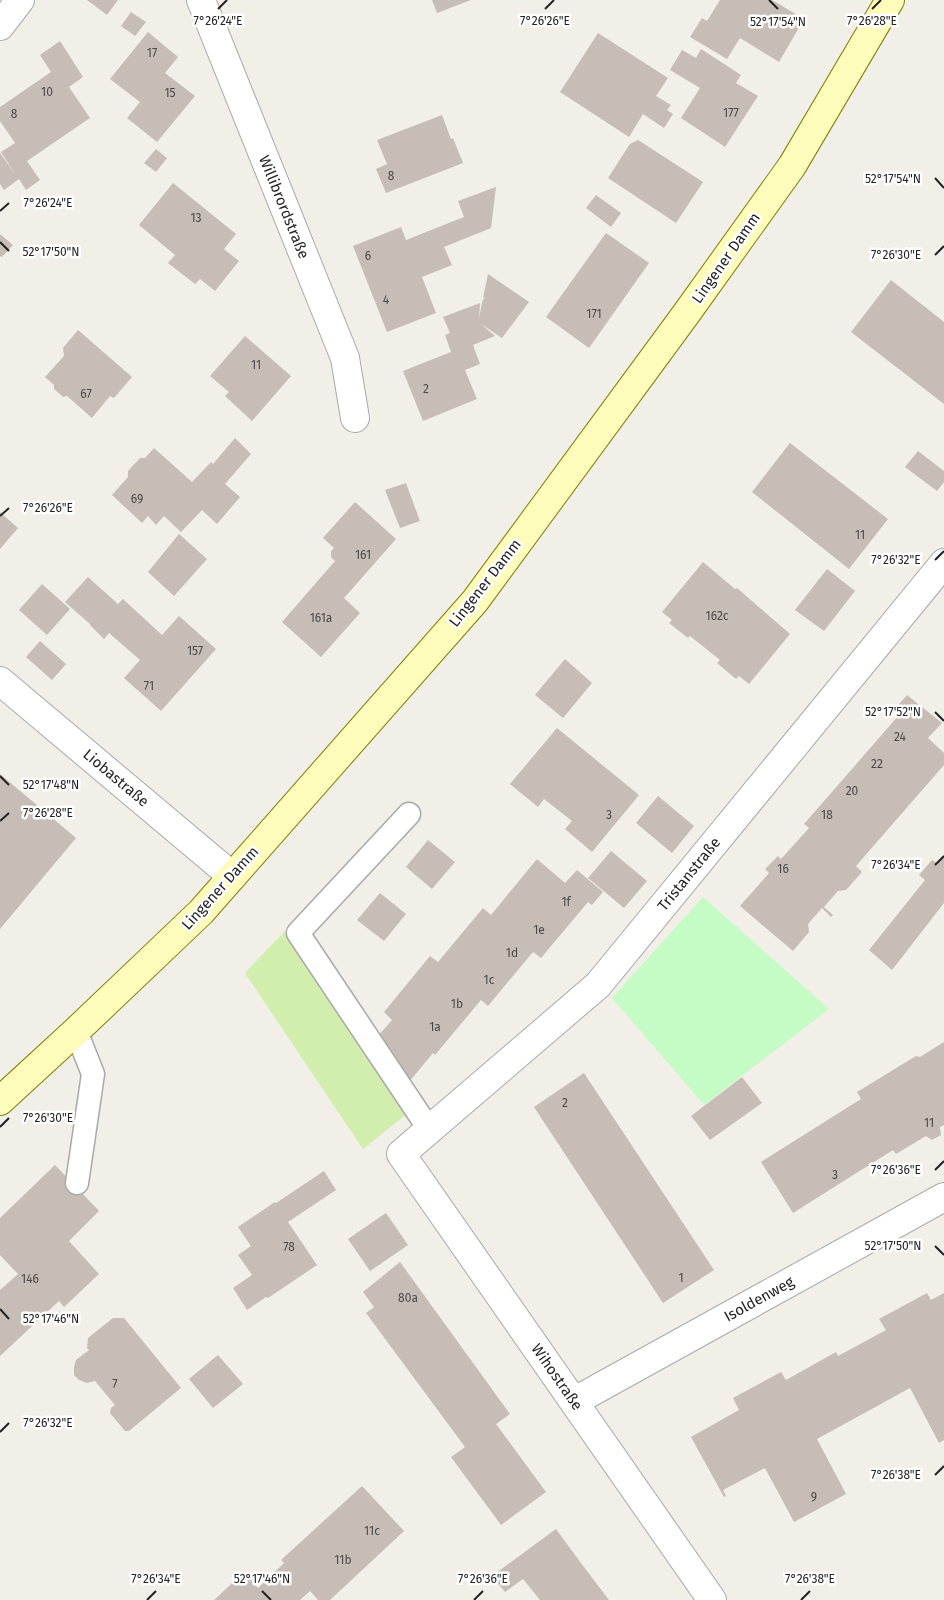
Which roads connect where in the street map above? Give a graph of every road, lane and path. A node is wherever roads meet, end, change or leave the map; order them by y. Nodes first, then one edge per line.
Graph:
1 (20, 0) edge
2 (201, 0) edge
3 (890, 0) edge
4 (0, 26) edge
5 (355, 418) dead end
6 (944, 563) edge
7 (0, 681) edge
8 (409, 814) dead end
9 (232, 876) junction
10 (76, 1031) junction
11 (0, 1101) edge
12 (429, 1129) junction
13 (401, 1154) joint
14 (77, 1182) dead end
15 (944, 1197) edge
16 (575, 1401) junction
17 (712, 1600) edge

1 - 4 street
2 - 5 street, Willibrordstraße
3 - 9 main road, Lingener Damm
6 - 12 street, Tristanstraße
7 - 9 street, Liobastraße
8 - 12 lane
9 - 10 main road, Lingener Damm
10 - 11 main road, Lingener Damm
10 - 14 lane
12 - 13 street, Tristanstraße
13 - 16 street, Wihostraße
15 - 16 street, Isoldenweg
16 - 17 street, Wihostraße

